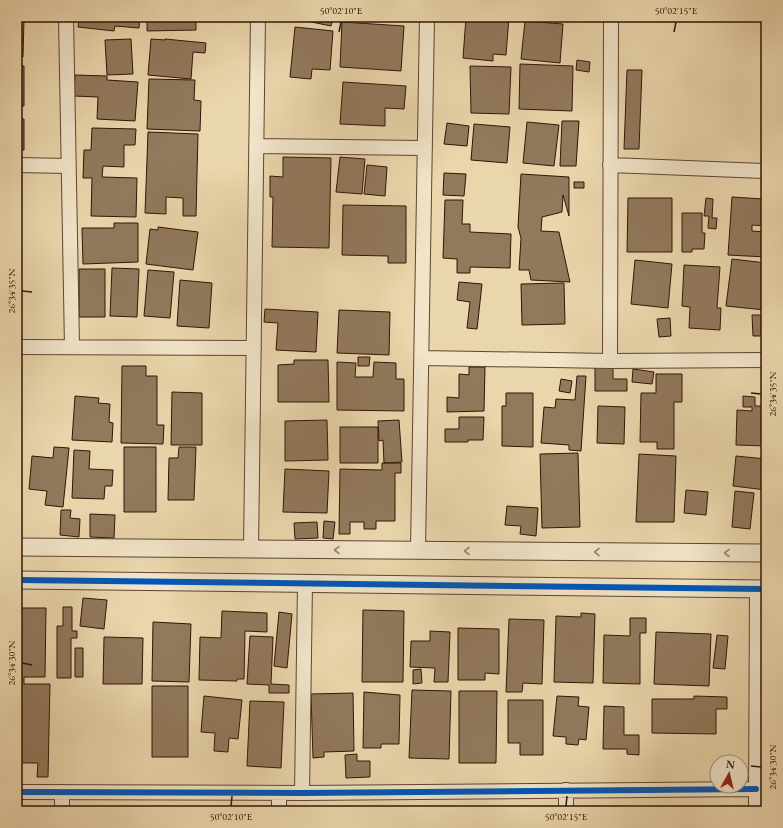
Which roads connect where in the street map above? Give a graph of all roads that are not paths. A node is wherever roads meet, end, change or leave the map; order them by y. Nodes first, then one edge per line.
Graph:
1 (66, 17) edge
2 (258, 17) edge
3 (427, 17) edge
4 (610, 17) edge
5 (256, 146) junction
6 (425, 148) junction
7 (17, 165) edge
8 (68, 166) junction
9 (610, 166) junction
10 (766, 171) edge
11 (17, 347) edge
12 (72, 347) junction
13 (254, 348) junction
14 (422, 358) junction
15 (766, 360) edge
16 (610, 361) junction
17 (17, 548) edge
18 (251, 549) junction
19 (418, 550) junction
20 (766, 553) edge
21 (17, 580) edge
22 (305, 584) junction
23 (761, 589) edge
24 (756, 789) junction
25 (566, 790) junction
26 (17, 792) edge
27 (62, 792) junction
28 (279, 793) junction
29 (302, 793) junction
30 (62, 811) edge
31 (279, 811) edge
32 (566, 811) edge
33 (756, 811) edge

1 - 8 street
2 - 5 street
3 - 6 street
4 - 9 street
5 - 6 street
5 - 13 street
6 - 14 street
7 - 8 street
8 - 12 street
9 - 10 street
9 - 16 street
11 - 12 street
12 - 13 street
13 - 18 street
14 - 16 street
14 - 19 street
15 - 16 street
17 - 18 street
19 -> 18 street
20 -> 19 street
21 - 22 street
22 - 23 street
22 - 29 street
23 - 24 street
24 - 25 street
24 - 33 street
25 - 29 street
25 - 32 street
26 - 27 street
27 - 28 street
27 - 30 street
28 - 29 street
28 - 31 street

